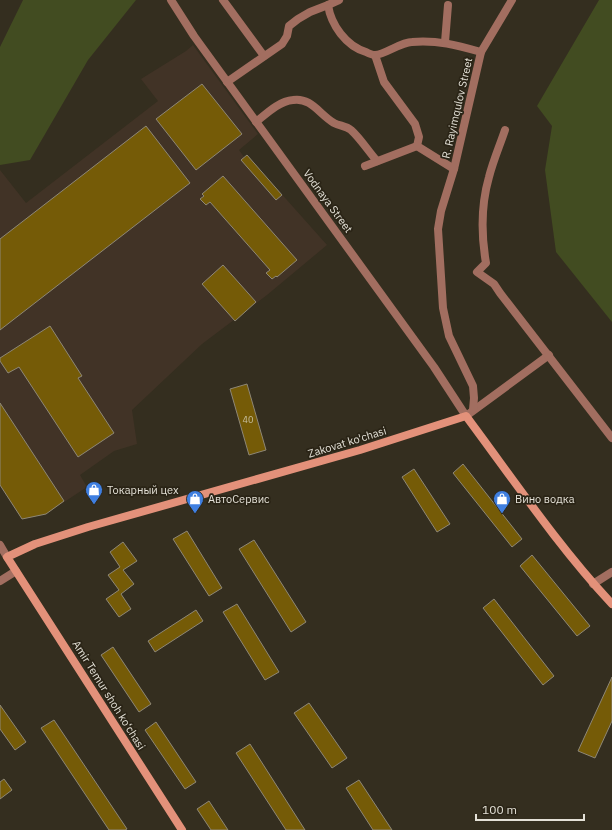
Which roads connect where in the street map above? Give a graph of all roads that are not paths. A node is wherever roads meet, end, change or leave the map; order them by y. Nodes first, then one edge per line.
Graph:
1 (171, 0) edge
2 (223, 0) edge
3 (339, 0) edge
4 (512, 0) edge
5 (328, 5) junction
6 (448, 5) dead end
7 (445, 42) junction
8 (481, 52) junction
9 (375, 55) junction
10 (264, 56) junction
11 (228, 82) junction
12 (256, 122) junction
13 (505, 130) dead end
14 (417, 146) junction
15 (377, 161) junction
16 (365, 166) dead end
17 (454, 169) junction
18 (549, 355) junction
19 (473, 410) junction
20 (466, 416) junction
21 (612, 438) edge
22 (0, 545) edge
23 (7, 557) junction
24 (16, 571) junction
25 (612, 572) edge
26 (0, 581) edge
27 (593, 584) junction
28 (612, 604) edge
29 (182, 830) edge

1 - 11 street, Vodnaya Street
2 - 10 street
3 - 5 street
4 - 8 street, R. Rayimqulov Street
5 - 9 street
5 - 10 street
6 - 7 street
7 - 8 street, R. Rayimqulov Street
7 - 9 street, R. Rayimqulov Street
8 - 17 street, R. Rayimqulov Street
9 - 14 street
10 - 11 street
11 - 12 street, Vodnaya Street
12 - 15 street
12 - 20 street, Vodnaya Street
13 - 18 street
14 - 15 street
14 - 17 street, R. Rayimqulov Street
15 - 16 street
17 - 19 street, R. Rayimqulov Street
18 - 19 street
18 - 21 street
19 - 20 street
20 - 23 main road, Zakovat ko'chasi
20 - 27 main road
22 - 23 street
23 - 24 main road, Amir Temur shoh ko‘chasi
24 - 26 street
24 - 29 main road, Amir Temur shoh ko‘chasi
25 - 27 street
27 - 28 main road

